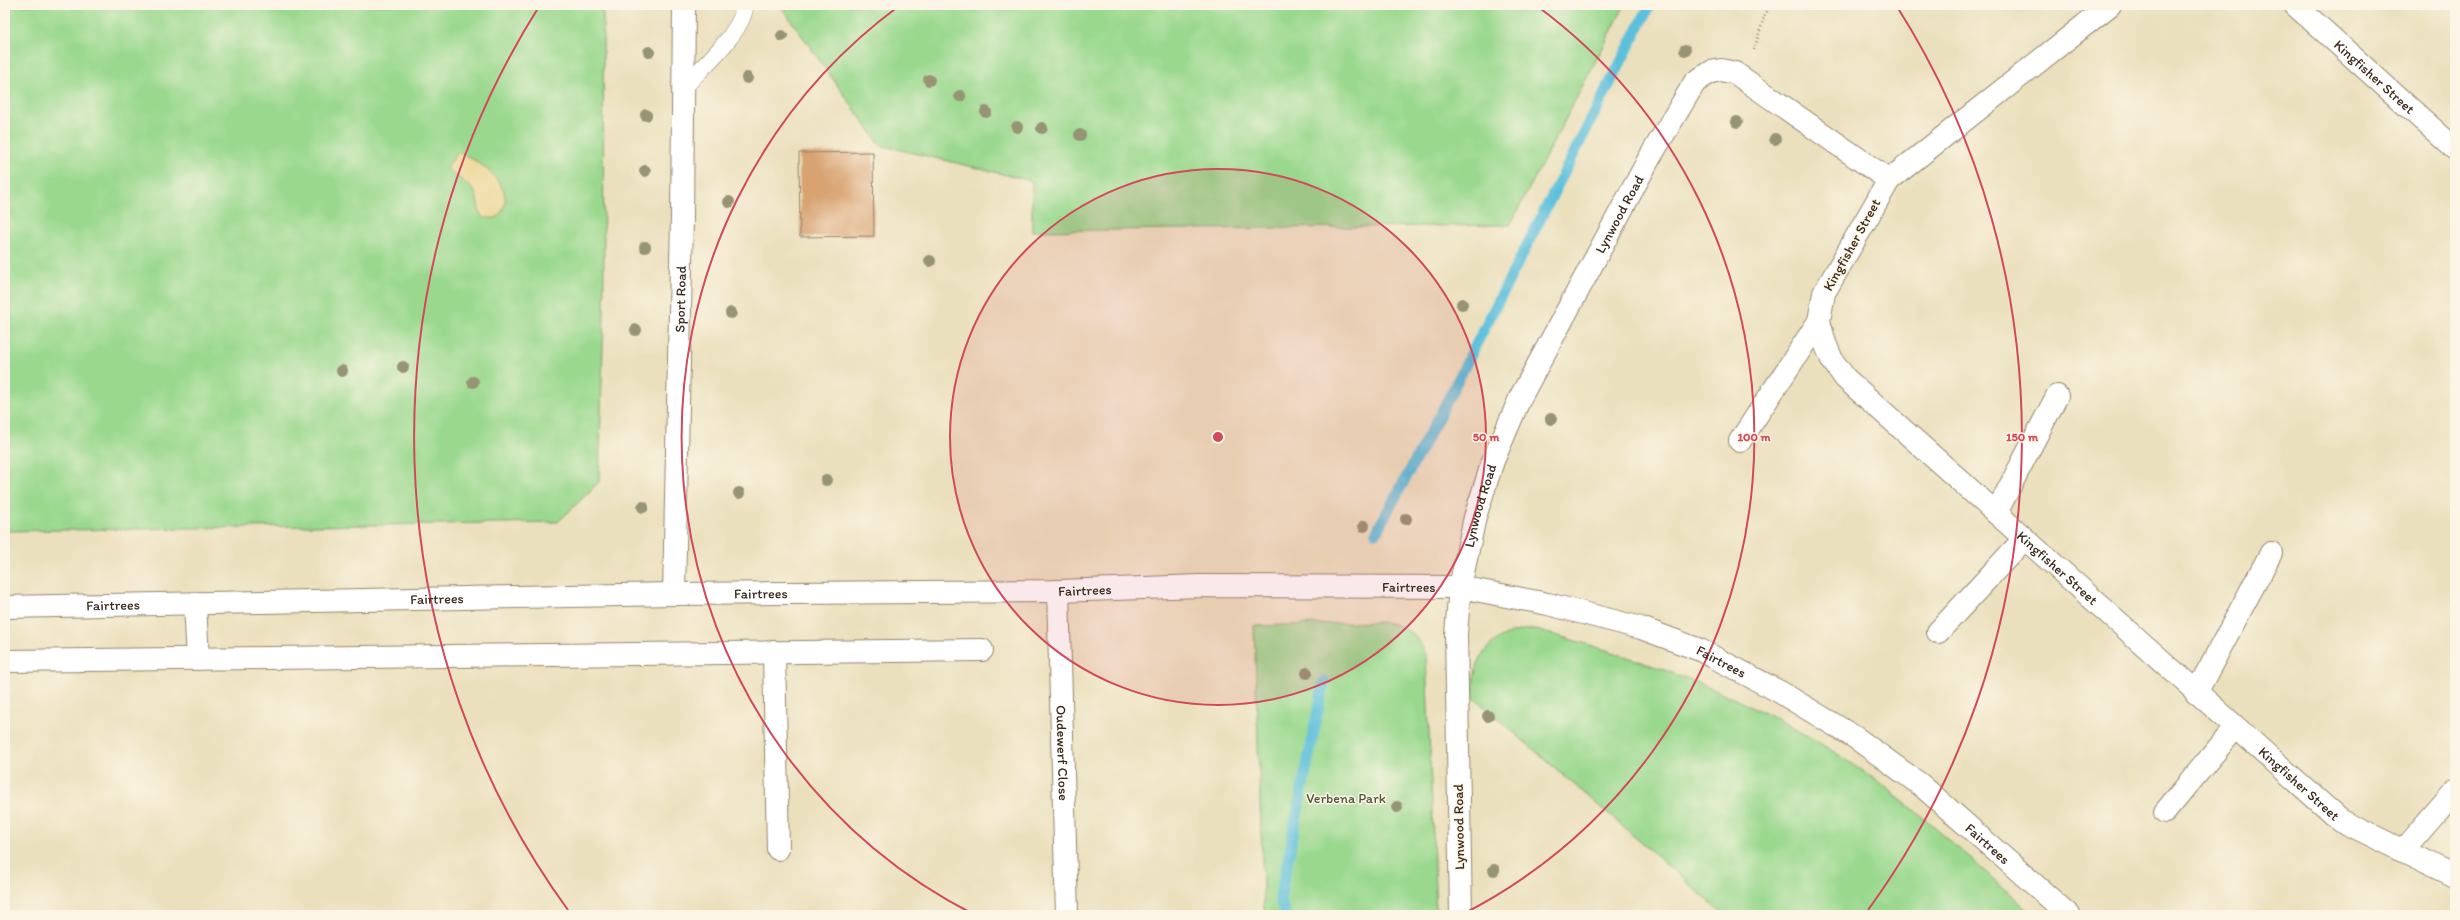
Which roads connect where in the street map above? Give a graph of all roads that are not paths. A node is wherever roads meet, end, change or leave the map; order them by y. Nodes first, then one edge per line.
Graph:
1 (684, 5) edge
2 (745, 5) edge
3 (2110, 5) edge
4 (2295, 5) edge
5 (684, 87) junction
6 (2455, 149) edge
7 (1889, 180) junction
8 (1820, 320) junction
9 (2057, 396) dead end
10 (1740, 440) dead end
11 (1996, 513) junction
12 (2024, 539) junction
13 (2272, 553) dead end
14 (1460, 587) junction
15 (1058, 591) junction
16 (674, 594) junction
17 (195, 604) junction
18 (5, 607) edge
19 (1938, 632) dead end
20 (982, 650) dead end
21 (774, 652) junction
22 (198, 659) junction
23 (5, 661) edge
24 (2196, 693) junction
25 (2235, 728) junction
26 (2455, 790) edge
27 (2165, 812) dead end
28 (778, 849) dead end
29 (2402, 851) junction
30 (2455, 876) edge
31 (1067, 915) edge
32 (1461, 915) edge
33 (2069, 915) edge

1 - 5 street, Sport Road
2 - 5 lane
3 - 7 street, Kingfisher Street
4 - 6 street, Kingfisher Street
5 - 16 street, Sport Road
7 - 8 street, Kingfisher Street
7 - 14 street, Lynwood Road
8 - 10 street
8 - 11 street, Kingfisher Street
9 - 11 street
11 - 12 street, Kingfisher Street
12 - 19 street
12 - 24 street, Kingfisher Street
13 - 24 street
14 - 15 street, Fairtrees
14 - 32 street, Lynwood Road
14 - 33 street, Fairtrees
15 - 16 street, Fairtrees
15 - 31 street, Oudewerf Close
16 - 17 street, Fairtrees
17 - 18 street, Fairtrees
17 - 22 street
20 - 21 street
21 - 22 street
21 - 28 street
22 - 23 street
24 - 25 street, Kingfisher Street
25 - 27 street
25 - 29 street, Kingfisher Street
26 - 29 street
29 - 30 street, Kingfisher Street

